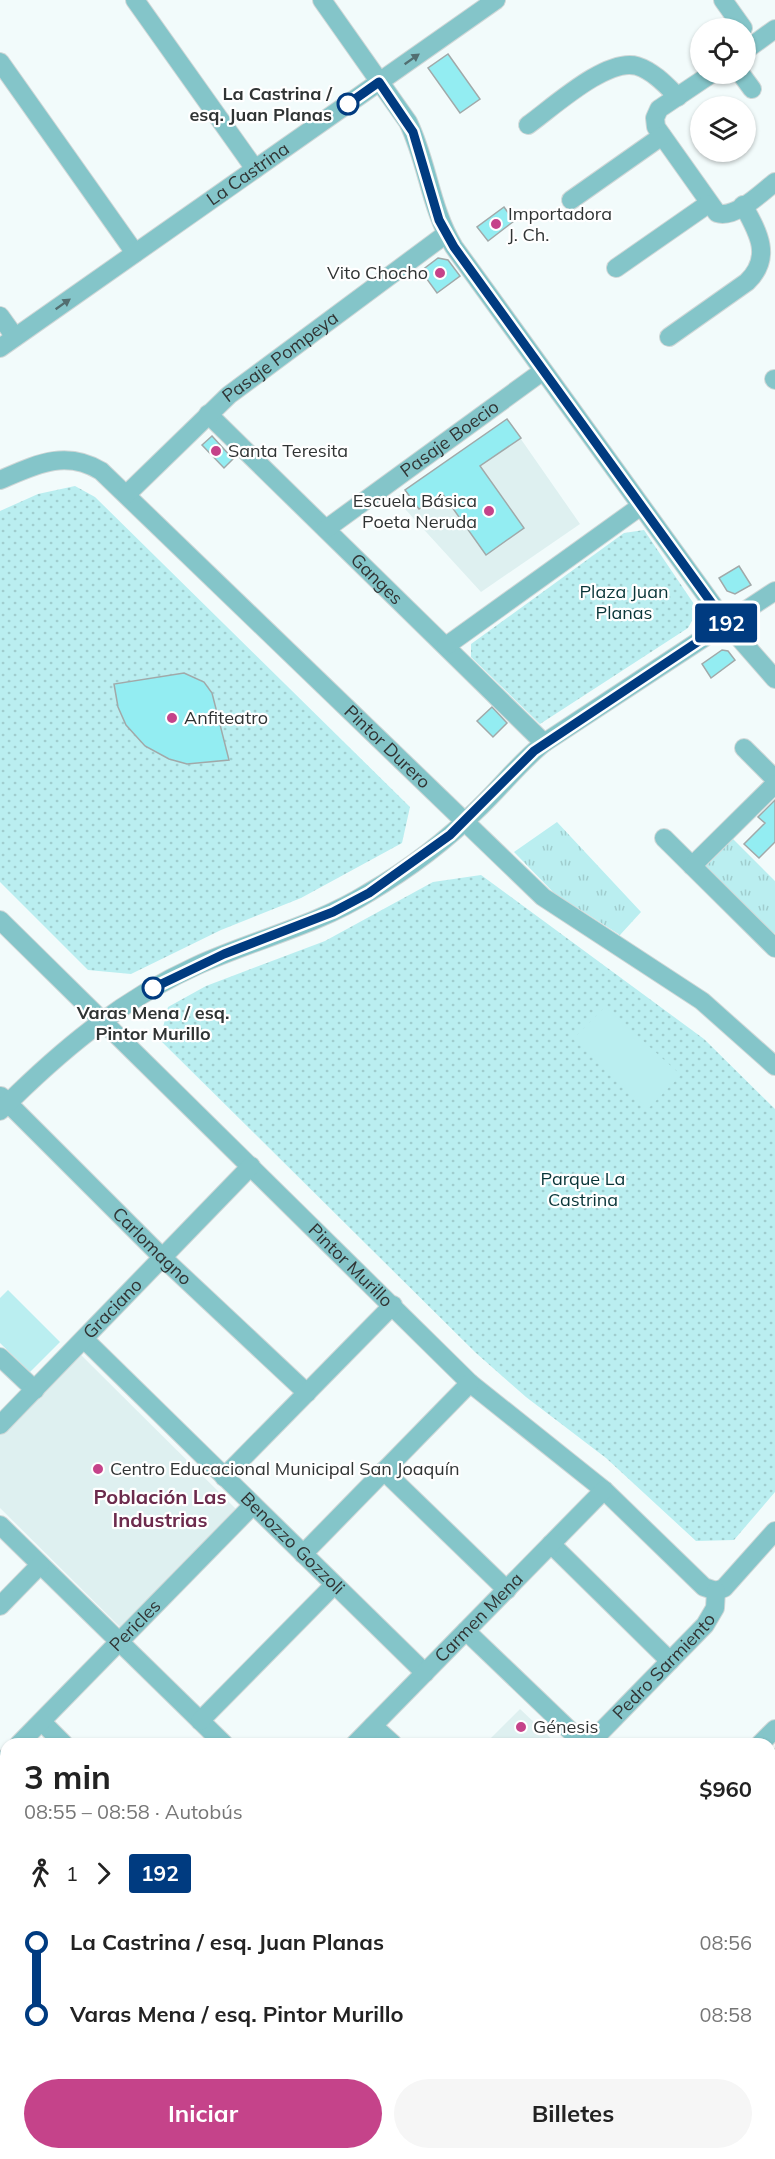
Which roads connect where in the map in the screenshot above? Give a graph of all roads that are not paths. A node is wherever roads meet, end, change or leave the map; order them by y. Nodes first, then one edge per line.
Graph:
1 (135, 0) edge
2 (322, 0) edge
3 (496, 0) edge
4 (723, 0) edge
5 (734, 18) edge
6 (775, 29) edge
7 (756, 35) edge
8 (0, 62) edge
9 (379, 82) junction
10 (697, 84) edge
11 (748, 84) edge
12 (752, 89) dead end
13 (678, 97) junction
14 (528, 125) dead end
15 (662, 136) junction
16 (255, 169) junction
17 (775, 182) edge
18 (571, 200) dead end
19 (743, 205) junction
20 (714, 209) junction
21 (446, 234) junction
22 (135, 253) junction
23 (616, 268) dead end
24 (0, 315) edge
25 (15, 337) junction
26 (669, 337) dead end
27 (0, 348) edge
28 (543, 371) junction
29 (208, 414) junction
30 (0, 480) edge
31 (127, 494) junction
32 (641, 506) junction
33 (326, 529) junction
34 (775, 591) edge
35 (726, 623) junction
36 (446, 646) junction
37 (775, 679) edge
38 (544, 743) junction
39 (744, 748) dead end
40 (775, 779) edge
41 (775, 784) edge
42 (465, 822) junction
43 (663, 838) dead end
44 (692, 866) junction
45 (0, 920) edge
46 (775, 948) edge
47 (101, 1020) junction
48 (775, 1066) edge
49 (3, 1103) edge
50 (251, 1166) junction
51 (164, 1258) junction
52 (393, 1305) junction
53 (84, 1339) junction
54 (0, 1357) edge
55 (470, 1383) junction
56 (35, 1390) junction
57 (307, 1393) junction
58 (0, 1425) edge
59 (384, 1471) junction
60 (224, 1477) junction
61 (604, 1490) junction
62 (253, 1505) junction
63 (0, 1525) edge
64 (775, 1531) edge
65 (551, 1544) junction
66 (303, 1554) junction
67 (40, 1565) junction
68 (334, 1585) junction
69 (507, 1590) junction
70 (716, 1591) junction
71 (0, 1606) edge
72 (466, 1631) junction
73 (119, 1642) junction
74 (670, 1661) junction
75 (424, 1673) junction
76 (200, 1721) junction
77 (42, 1722) junction
78 (374, 1726) junction
79 (25, 1738) edge
80 (58, 1738) edge
81 (218, 1738) edge
82 (361, 1738) edge
83 (387, 1738) edge
84 (578, 1738) edge
85 (595, 1738) edge

1 - 16 street
2 - 9 street
9 -> 3 street, La Castrina
4 - 5 street
6 - 7 street
8 - 22 street
9 - 16 street, La Castrina
9 - 21 street
10 - 13 street
11 - 12 street
13 - 14 street
13 - 15 street
15 - 18 street
15 - 20 street
16 - 22 street, La Castrina
17 - 19 street
19 - 20 street
19 - 26 street
20 - 23 street
21 - 28 street
21 - 29 street, Pasaje Pompeya
25 -> 22 street, La Castrina
24 - 25 street
25 - 27 street, La Castrina
28 - 32 street
28 - 33 street, Pasaje Boecio
29 - 31 street, Pasaje Pompeya
29 - 33 street, Ganges
30 - 31 street, Pintor Durero
31 - 42 street, Pintor Durero
32 - 35 street
32 - 36 street
33 - 36 street, Ganges
34 - 35 street
35 - 37 street
35 - 38 street
36 - 38 street, Ganges
38 - 42 street
39 - 40 street
41 - 44 street
42 - 47 street
42 - 48 street, Pintor Durero
43 - 44 street
44 - 46 street
45 - 47 street, Pintor Murillo
47 - 49 street
47 - 50 street, Pintor Murillo
49 - 51 street, Carlomagno
50 - 51 street, Graciano
50 - 52 street, Pintor Murillo
51 - 53 street, Graciano
51 - 57 street, Carlomagno
52 - 55 street, Pintor Murillo
52 - 57 street
53 - 56 street, Graciano
53 - 60 street, Benozzo Gozzoli
54 - 56 street
55 - 59 street
55 - 61 street, Pintor Murillo
56 - 58 street, Graciano
57 - 60 street
59 - 66 street
59 - 69 street
60 - 62 street, Benozzo Gozzoli
61 - 65 street, Carmen Mena
61 - 70 street, Pintor Murillo
62 - 66 street, Benozzo Gozzoli
62 - 73 street, Pericles
63 - 67 street
64 - 70 street, Pedro Sarmiento
65 - 69 street, Carmen Mena
65 - 74 street
66 - 68 street, Benozzo Gozzoli
67 - 71 street
67 - 73 street
68 - 75 street, Benozzo Gozzoli
68 - 76 street
69 - 72 street, Carmen Mena
70 - 74 street, Pedro Sarmiento
72 - 75 street, Carmen Mena
72 - 84 street
73 - 76 street
73 - 77 street, Pericles
74 - 85 street, Pedro Sarmiento
75 - 78 street, Carmen Mena
76 - 81 street
77 - 79 street, Pericles
77 - 80 street
78 - 82 street, Carmen Mena
78 - 83 street

